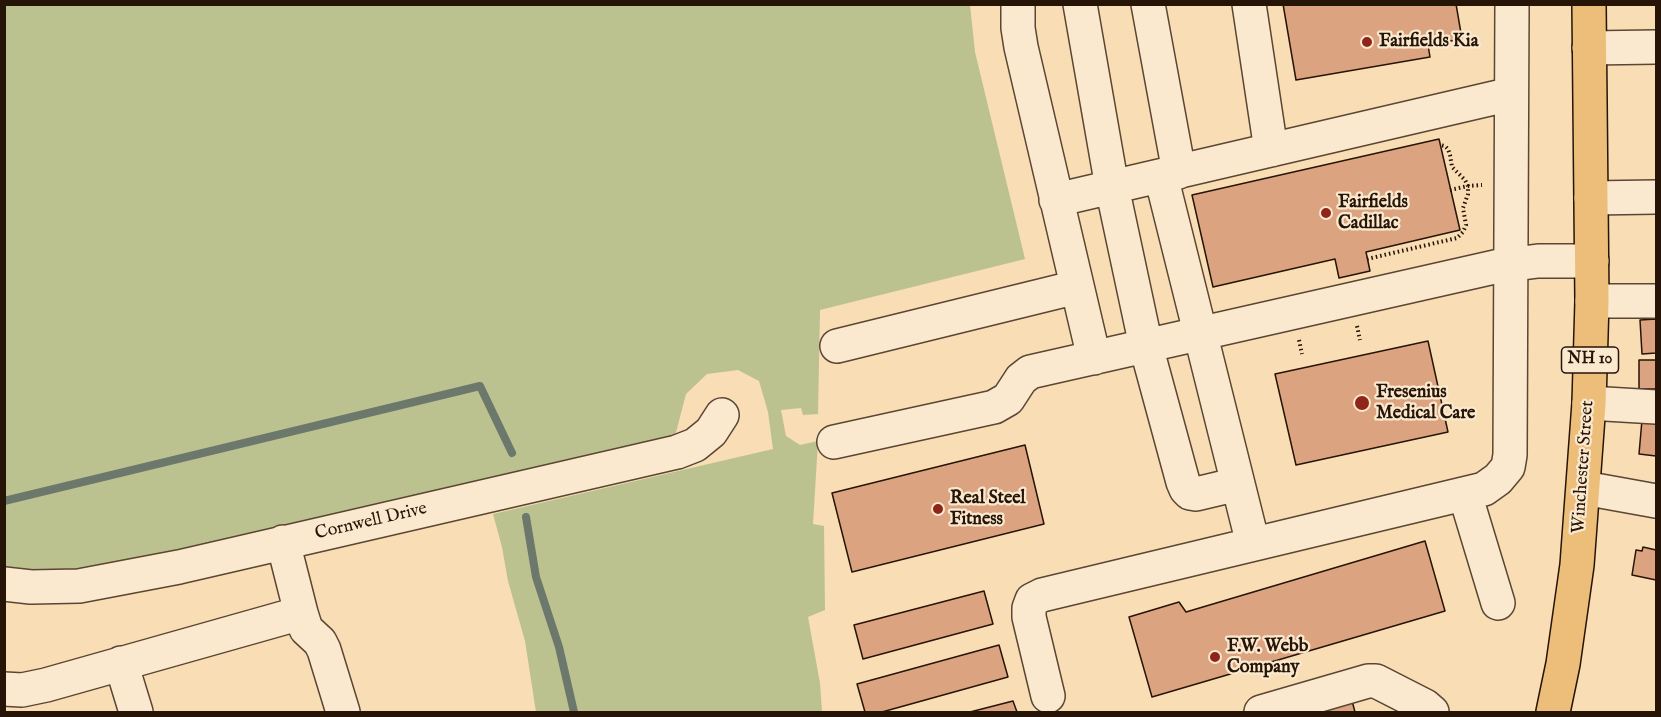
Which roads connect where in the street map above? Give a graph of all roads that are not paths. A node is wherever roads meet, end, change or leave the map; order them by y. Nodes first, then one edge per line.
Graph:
1 (1018, 4) edge
2 (1080, 4) edge
3 (1148, 4) edge
4 (1249, 4) edge
5 (1512, 4) edge
6 (1589, 4) edge
7 (1589, 48) junction
8 (1656, 48) edge
9 (1511, 94) junction
10 (1271, 150) junction
11 (1170, 174) junction
12 (1112, 187) junction
13 (1656, 197) edge
14 (1591, 198) junction
15 (1056, 200) junction
16 (1592, 261) junction
17 (1510, 264) junction
18 (1077, 287) junction
19 (1592, 301) junction
20 (1656, 301) edge
21 (1200, 333) junction
22 (837, 346) dead end
23 (1146, 346) junction
24 (1094, 358) junction
25 (1589, 404) junction
26 (1656, 407) edge
27 (722, 416) dead end
28 (834, 442) dead end
29 (1238, 484) junction
30 (1584, 488) junction
31 (1465, 494) junction
32 (1656, 501) edge
33 (283, 542) junction
34 (1253, 544) junction
35 (4, 584) edge
36 (1498, 603) dead end
37 (301, 613) junction
38 (121, 663) junction
39 (4, 689) edge
40 (1048, 696) dead end
41 (136, 712) edge
42 (343, 712) edge
43 (1261, 712) edge
44 (1432, 712) edge
45 (1558, 712) edge

1 - 15 street
2 - 12 street
3 - 11 street
4 - 10 street
5 - 9 street
6 - 7 main road, Winchester Street / NH 10
7 - 8 street
7 - 14 main road, Winchester Street / NH 10
9 - 10 street
9 - 17 street
10 - 11 street
11 - 12 street
11 - 21 street
12 - 15 street
12 - 23 street
13 - 14 street
14 - 16 main road, Winchester Street / NH 10
15 - 18 street
16 - 17 street
16 - 19 main road, Winchester Street / NH 10
17 - 21 street
17 - 31 street
18 - 22 street
18 - 24 street
19 - 20 street
19 - 25 main road, Winchester Street / NH 10
21 - 23 street
21 - 29 street
23 - 24 street
23 - 29 street
24 - 28 street
25 - 26 street
25 - 30 main road, Winchester Street / NH 10
27 - 33 street, Cornwell Drive
29 - 34 street
30 - 32 street
30 - 45 main road, Winchester Street / NH 10
31 - 34 street
31 - 36 street
33 - 35 street, Cornwell Drive
33 - 37 street
34 - 40 street
37 - 38 street
37 - 42 street
38 - 39 street
38 - 41 street
43 - 44 street

